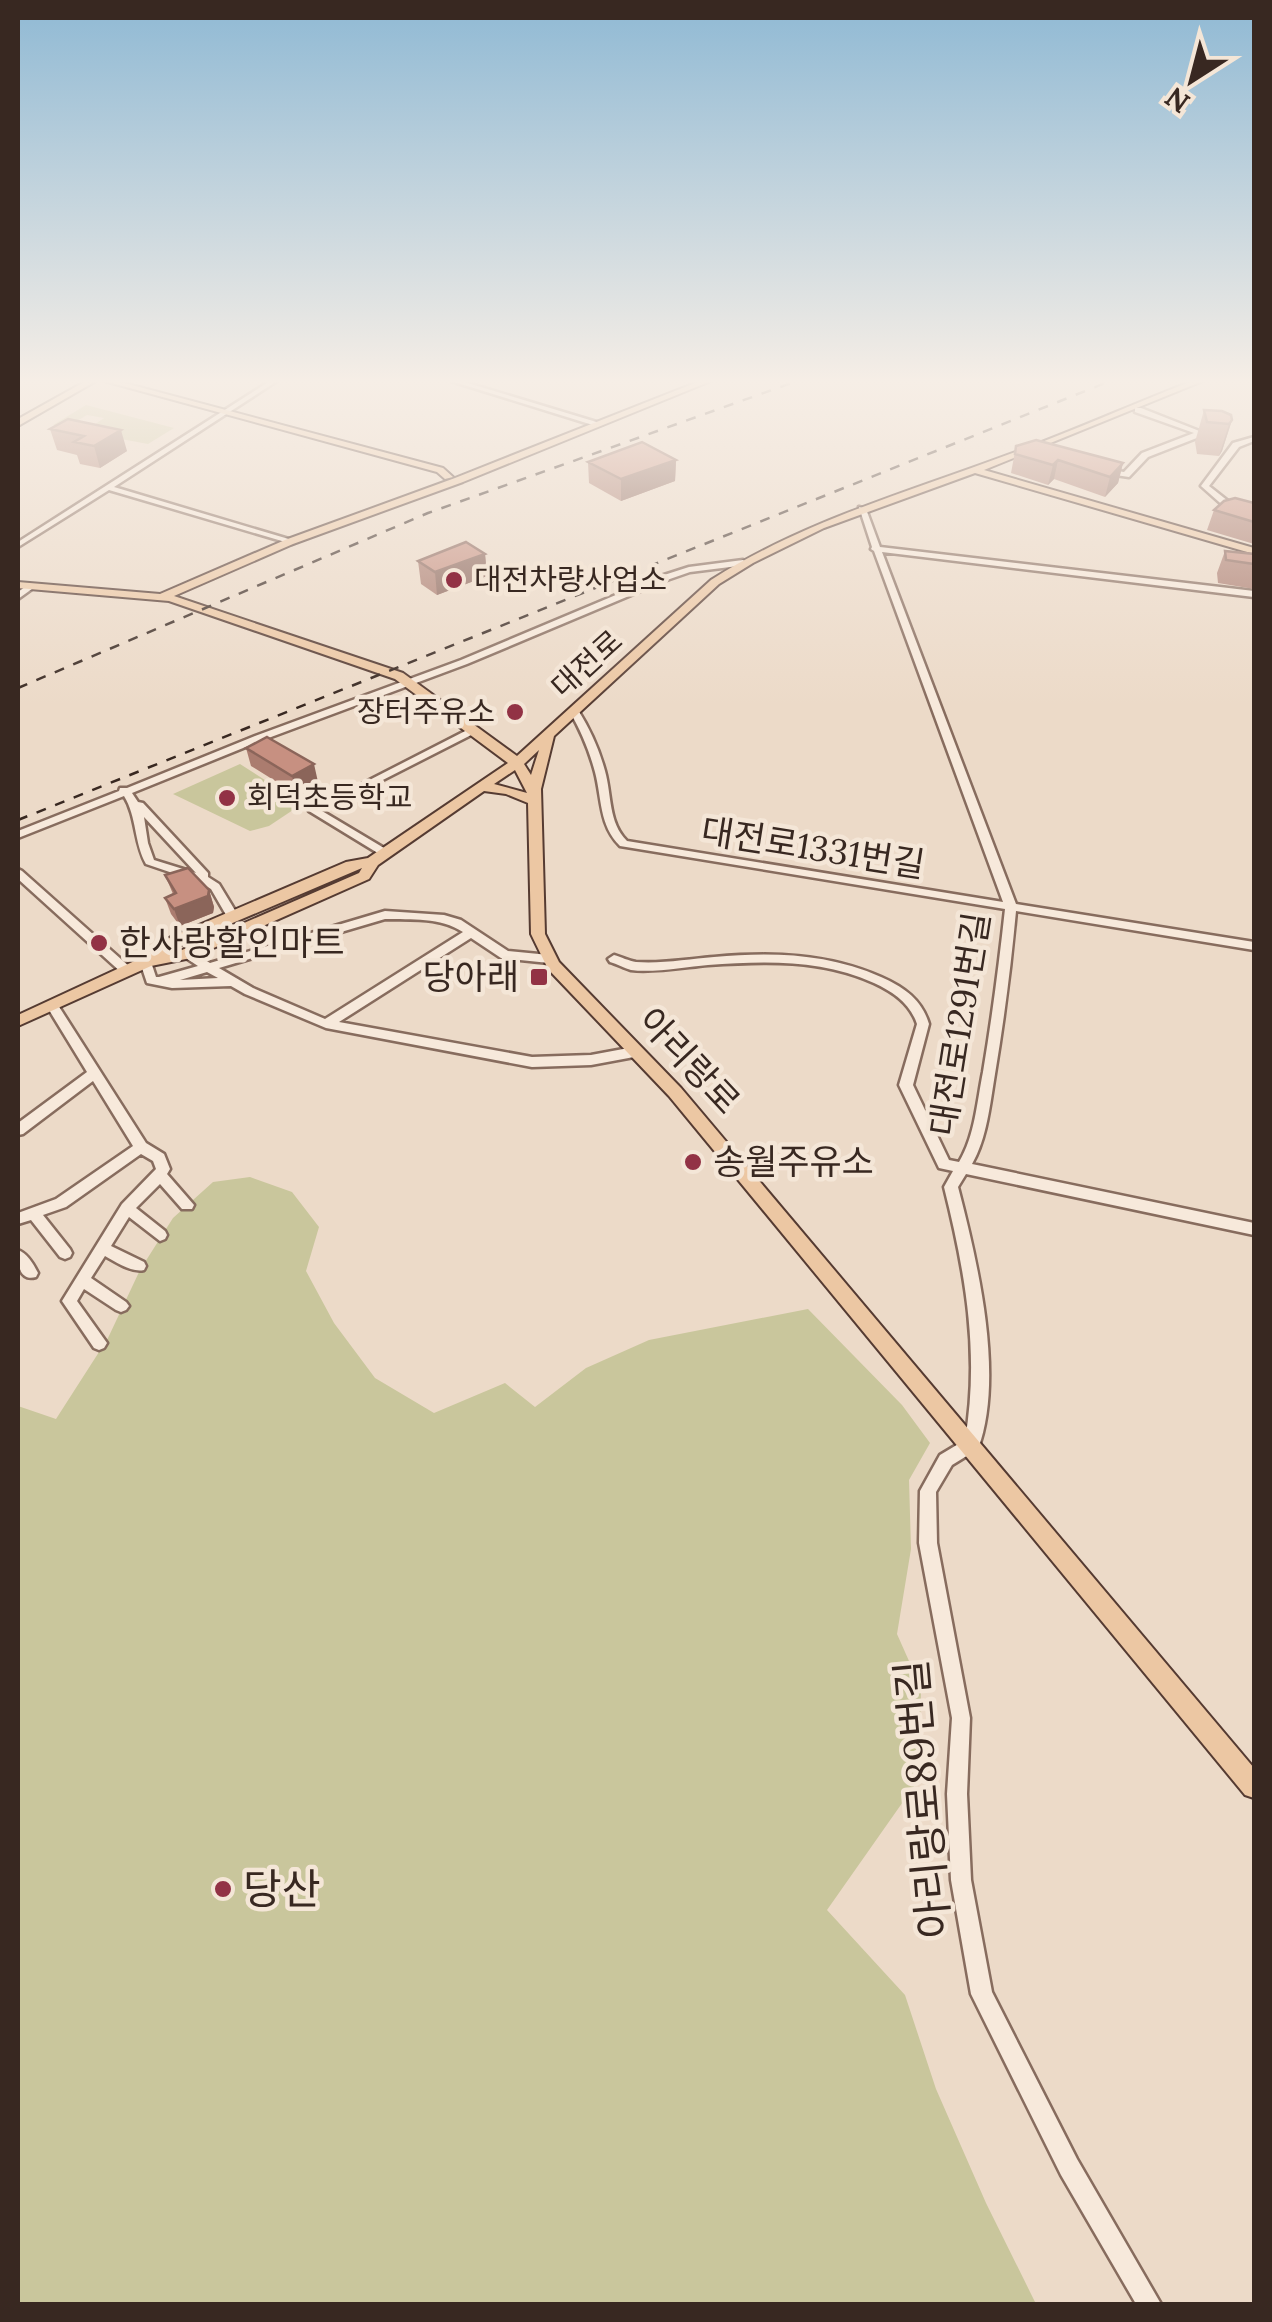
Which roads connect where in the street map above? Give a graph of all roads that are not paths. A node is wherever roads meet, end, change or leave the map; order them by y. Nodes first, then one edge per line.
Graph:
1 (102, 489) edge
2 (114, 489) edge
3 (418, 489) edge
4 (918, 489) edge
5 (1040, 489) edge
6 (1209, 489) edge
7 (862, 509) junction
8 (1254, 514) edge
9 (289, 542) junction
10 (18, 545) edge
11 (875, 549) junction
12 (1254, 551) edge
13 (742, 563) junction
14 (18, 585) edge
15 (32, 586) junction
16 (1254, 594) edge
17 (18, 596) edge
18 (179, 597) junction
19 (408, 682) junction
20 (575, 712) junction
21 (472, 730) junction
22 (550, 734) junction
23 (517, 762) junction
24 (480, 787) junction
25 (124, 790) junction
26 (534, 795) junction
27 (139, 806) junction
28 (314, 812) joint
29 (18, 834) edge
30 (378, 857) junction
31 (18, 873) edge
32 (214, 887) junction
33 (1012, 907) junction
34 (232, 917) junction
35 (472, 932) junction
36 (1254, 946) edge
37 (186, 954) junction
38 (549, 958) junction
39 (614, 959) dead end
40 (146, 962) junction
41 (207, 968) junction
42 (127, 971) junction
43 (158, 982) junction
44 (232, 982) junction
45 (52, 1005) junction
46 (18, 1020) edge
47 (326, 1024) junction
48 (634, 1052) junction
49 (94, 1074) junction
50 (18, 1130) edge
51 (141, 1147) junction
52 (964, 1168) junction
53 (160, 1175) junction
54 (187, 1205) dead end
55 (128, 1208) junction
56 (25, 1216) edge
57 (1254, 1228) edge
58 (160, 1235) dead end
59 (102, 1248) junction
60 (64, 1253) dead end
61 (18, 1256) edge
62 (139, 1266) dead end
63 (31, 1274) dead end
64 (82, 1280) junction
65 (121, 1306) dead end
66 (100, 1344) dead end
67 (972, 1444) junction
68 (1254, 1786) edge
69 (1149, 2304) edge

1 - 10 street
2 - 9 street
3 - 9 main road
4 - 7 main road, 대전로
5 - 12 main road
6 - 8 street
7 - 11 street, 대전로1291번길
7 - 13 main road, 대전로
9 - 18 main road
11 - 16 street
11 - 33 street, 대전로1291번길
13 - 19 street
13 - 20 main road, 대전로
14 - 15 main road, 아리랑로
15 - 17 street
15 - 18 main road, 아리랑로
18 - 19 main road, 아리랑로
19 - 21 main road, 아리랑로
19 - 25 street
20 - 22 main road, 대전로
20 - 33 street, 대전로1331번길
21 - 23 main road, 아리랑로
21 - 28 street
22 - 23 main road, 대전로
22 - 26 main road
23 - 24 main road, 대전로
23 - 26 main road, 아리랑로
24 - 26 main road
24 - 30 main road, 대전로
25 - 27 street
25 - 29 street
26 - 38 main road, 아리랑로
27 - 32 street
27 - 32 street
28 - 30 street
30 - 34 main road, 대전로
30 - 37 main road, 대전로
31 - 42 street
32 - 34 street
33 - 36 street, 대전로1331번길
33 - 52 street, 대전로1291번길
34 - 40 main road, 대전로
35 - 38 street
35 - 41 street
35 - 47 street
37 - 40 main road, 대전로
37 - 41 street
38 - 48 main road, 아리랑로
39 - 52 street
40 - 42 main road, 대전로
40 - 43 street
41 - 43 street
41 - 44 street
42 - 45 main road, 대전로
43 - 44 street
44 - 47 street
45 - 46 main road, 대전로
45 - 49 street
47 - 48 street
48 - 67 main road, 아리랑로
49 - 50 street
49 - 51 street
51 - 53 street
51 - 56 street
52 - 57 street
52 - 67 street, 대전로1291번길
53 - 54 street
53 - 55 street
55 - 58 street
55 - 59 street
56 - 60 street
59 - 62 street
59 - 64 street
61 - 63 street
64 - 65 street
64 - 66 street
67 - 68 main road, 아리랑로
67 - 69 street, 아리랑로89번길

